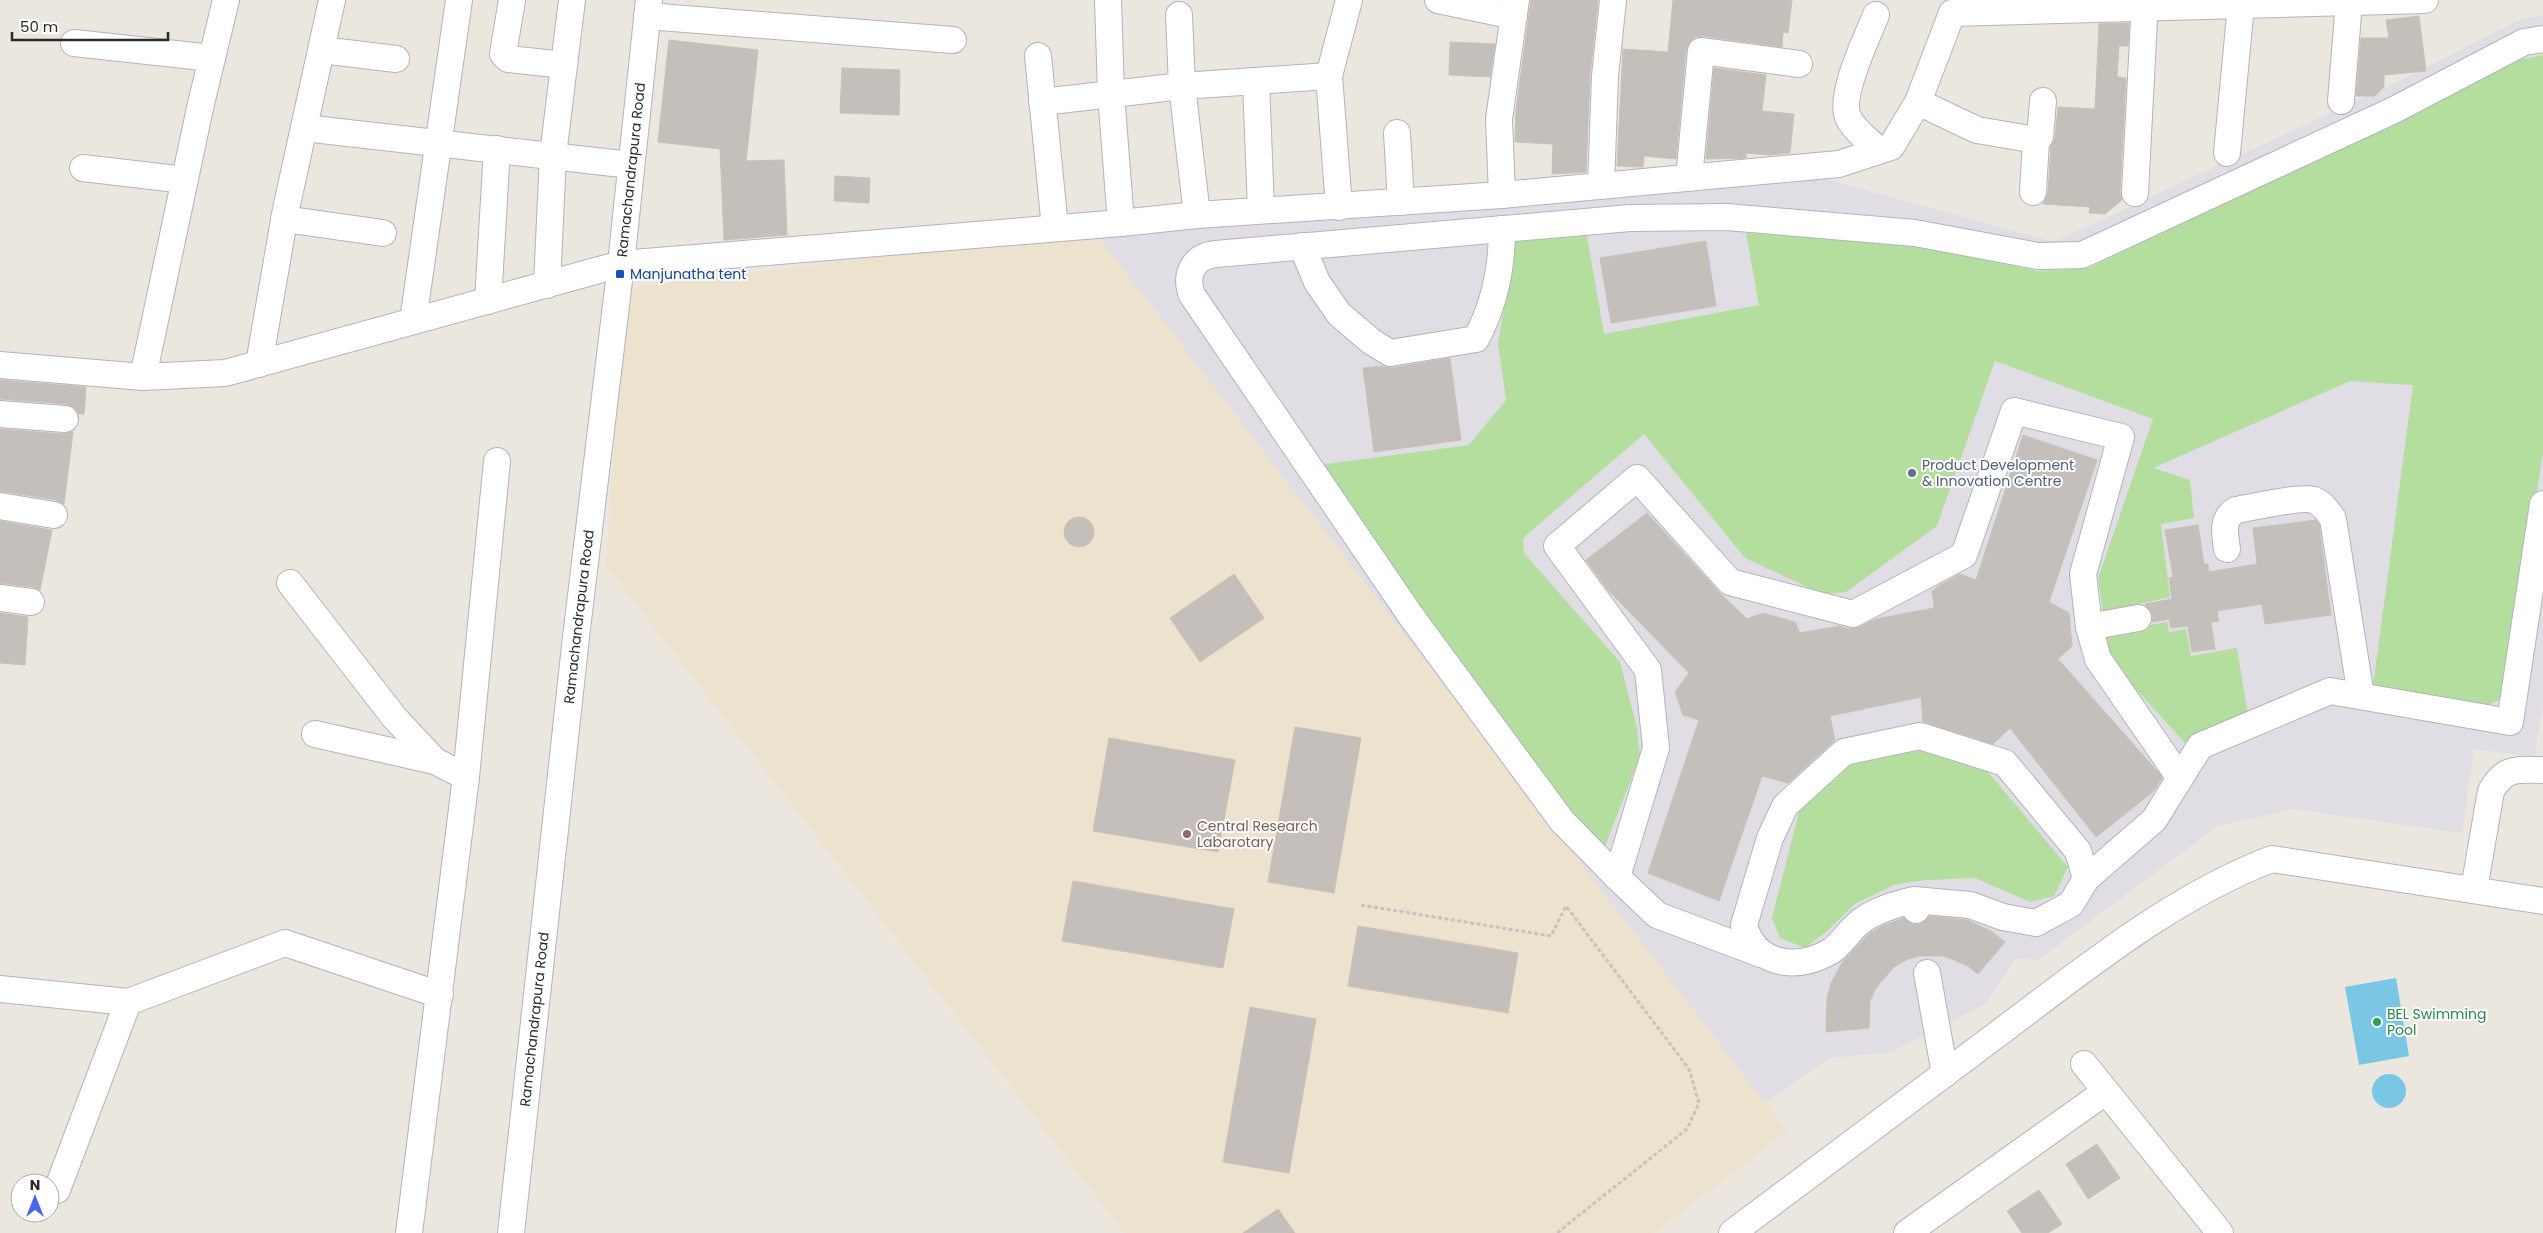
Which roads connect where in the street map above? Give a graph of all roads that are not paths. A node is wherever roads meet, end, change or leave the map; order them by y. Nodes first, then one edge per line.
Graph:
1 (226, 0) edge
2 (332, 0) edge
3 (459, 0) edge
4 (512, 0) edge
5 (572, 0) edge
6 (1108, 0) edge
7 (1349, 0) edge
8 (1438, 0) edge
9 (1613, 0) edge
10 (2426, 0) edge
11 (2271, 2) edge
12 (2349, 2) junction
13 (2145, 4) edge
14 (2241, 5) junction
15 (1952, 7) edge
16 (648, 8) edge
17 (1515, 8) edge
18 (1179, 15) dead end
19 (1876, 15) dead end
20 (2543, 39) edge
21 (952, 40) dead end
22 (74, 43) dead end
23 (322, 50) junction
24 (1038, 56) dead end
25 (212, 58) junction
26 (396, 59) dead end
27 (1799, 64) dead end
28 (564, 65) junction
29 (1329, 76) junction
30 (1256, 82) junction
31 (1182, 86) junction
32 (1111, 94) junction
33 (2043, 101) dead end
34 (2341, 101) dead end
35 (1042, 102) junction
36 (1918, 102) junction
37 (304, 128) junction
38 (1397, 133) dead end
39 (2036, 140) junction
40 (438, 144) junction
41 (497, 149) junction
42 (1879, 150) junction
43 (2227, 153) dead end
44 (552, 155) junction
45 (631, 165) junction
46 (84, 168) dead end
47 (1689, 178) junction
48 (185, 180) junction
49 (1601, 186) junction
50 (2033, 192) dead end
51 (2135, 193) dead end
52 (1502, 195) junction
53 (1401, 202) junction
54 (1339, 207) junction
55 (1261, 210) junction
56 (1197, 215) junction
57 (284, 219) junction
58 (1121, 223) junction
59 (1055, 228) junction
60 (1502, 229) junction
61 (383, 233) dead end
62 (1302, 246) junction
63 (621, 264) junction
64 (547, 285) junction
65 (488, 301) junction
66 (413, 321) junction
67 (258, 364) junction
68 (0, 365) edge
69 (143, 377) junction
70 (0, 414) edge
71 (65, 419) dead end
72 (497, 461) dead end
73 (2543, 504) edge
74 (0, 506) edge
75 (54, 516) dead end
76 (2227, 550) dead end
77 (290, 583) dead end
78 (0, 598) edge
79 (32, 602) dead end
80 (2138, 618) dead end
81 (2089, 627) junction
82 (2361, 696) junction
83 (315, 734) dead end
84 (435, 761) junction
85 (2543, 770) edge
86 (2543, 775) edge
87 (466, 777) junction
88 (2180, 778) junction
89 (1617, 877) junction
90 (2086, 879) junction
91 (2482, 890) junction
92 (2543, 901) edge
93 (1762, 954) junction
94 (1927, 973) dead end
95 (0, 988) edge
96 (440, 995) junction
97 (128, 1002) junction
98 (2084, 1064) dead end
99 (1945, 1074) junction
100 (2105, 1092) junction
101 (60, 1182) edge
102 (409, 1233) edge
103 (511, 1233) edge
104 (1732, 1233) edge
105 (1907, 1233) edge
106 (2220, 1233) edge

1 - 25 street
2 - 23 street
3 - 40 street
4 - 28 street
5 - 28 street
6 - 32 street
7 - 29 street
8 - 17 street
9 - 49 street
10 - 12 street
11 - 12 street
11 - 14 street
12 - 34 street
13 - 14 street
13 - 15 street
13 - 51 street
14 - 43 street
15 - 36 street
16 - 21 street
16 - 45 street, Ramachandrapura Road
17 - 52 street
18 - 31 street
19 - 42 street
20 - 60 street
22 - 25 street
23 - 26 street
23 - 37 street
24 - 35 street
25 - 48 street
27 - 47 street
28 - 44 street
29 - 30 street
29 - 54 street
30 - 31 street
30 - 55 street
31 - 32 street
31 - 56 street
32 - 35 street
32 - 58 street
33 - 39 street
35 - 59 street
36 - 39 street
36 - 42 street
37 - 40 street
37 - 57 street
38 - 53 street
39 - 50 street
40 - 41 street
40 - 66 street
41 - 44 street
41 - 65 street
42 - 47 street
44 - 45 street
44 - 64 street
45 - 63 street, Ramachandrapura Road
46 - 48 street
47 - 49 street
48 - 69 street
49 - 52 street
52 - 53 street
53 - 54 street
54 - 55 street
55 - 56 street
56 - 58 street
57 - 61 street
57 - 67 street
58 - 59 street
59 - 63 street
60 - 62 street
60 - 62 street
62 - 89 street
63 - 64 street
63 - 103 street, Ramachandrapura Road
64 - 65 street
65 - 66 street
66 - 67 street
67 - 69 street
68 - 69 street
70 - 71 street
72 - 87 street
73 - 82 street
74 - 75 street
76 - 82 street
77 - 84 street
78 - 79 street
80 - 81 street
81 - 88 street
81 - 89 street
82 - 88 street
83 - 84 street
84 - 87 street
85 - 91 street
86 - 91 street
87 - 96 street
88 - 90 street
89 - 93 street
90 - 93 street
90 - 93 street
91 - 92 street
91 - 99 street
94 - 99 street
95 - 97 street
96 - 97 street
96 - 102 street
97 - 101 street
98 - 100 street
99 - 104 street
100 - 105 street
100 - 106 street

